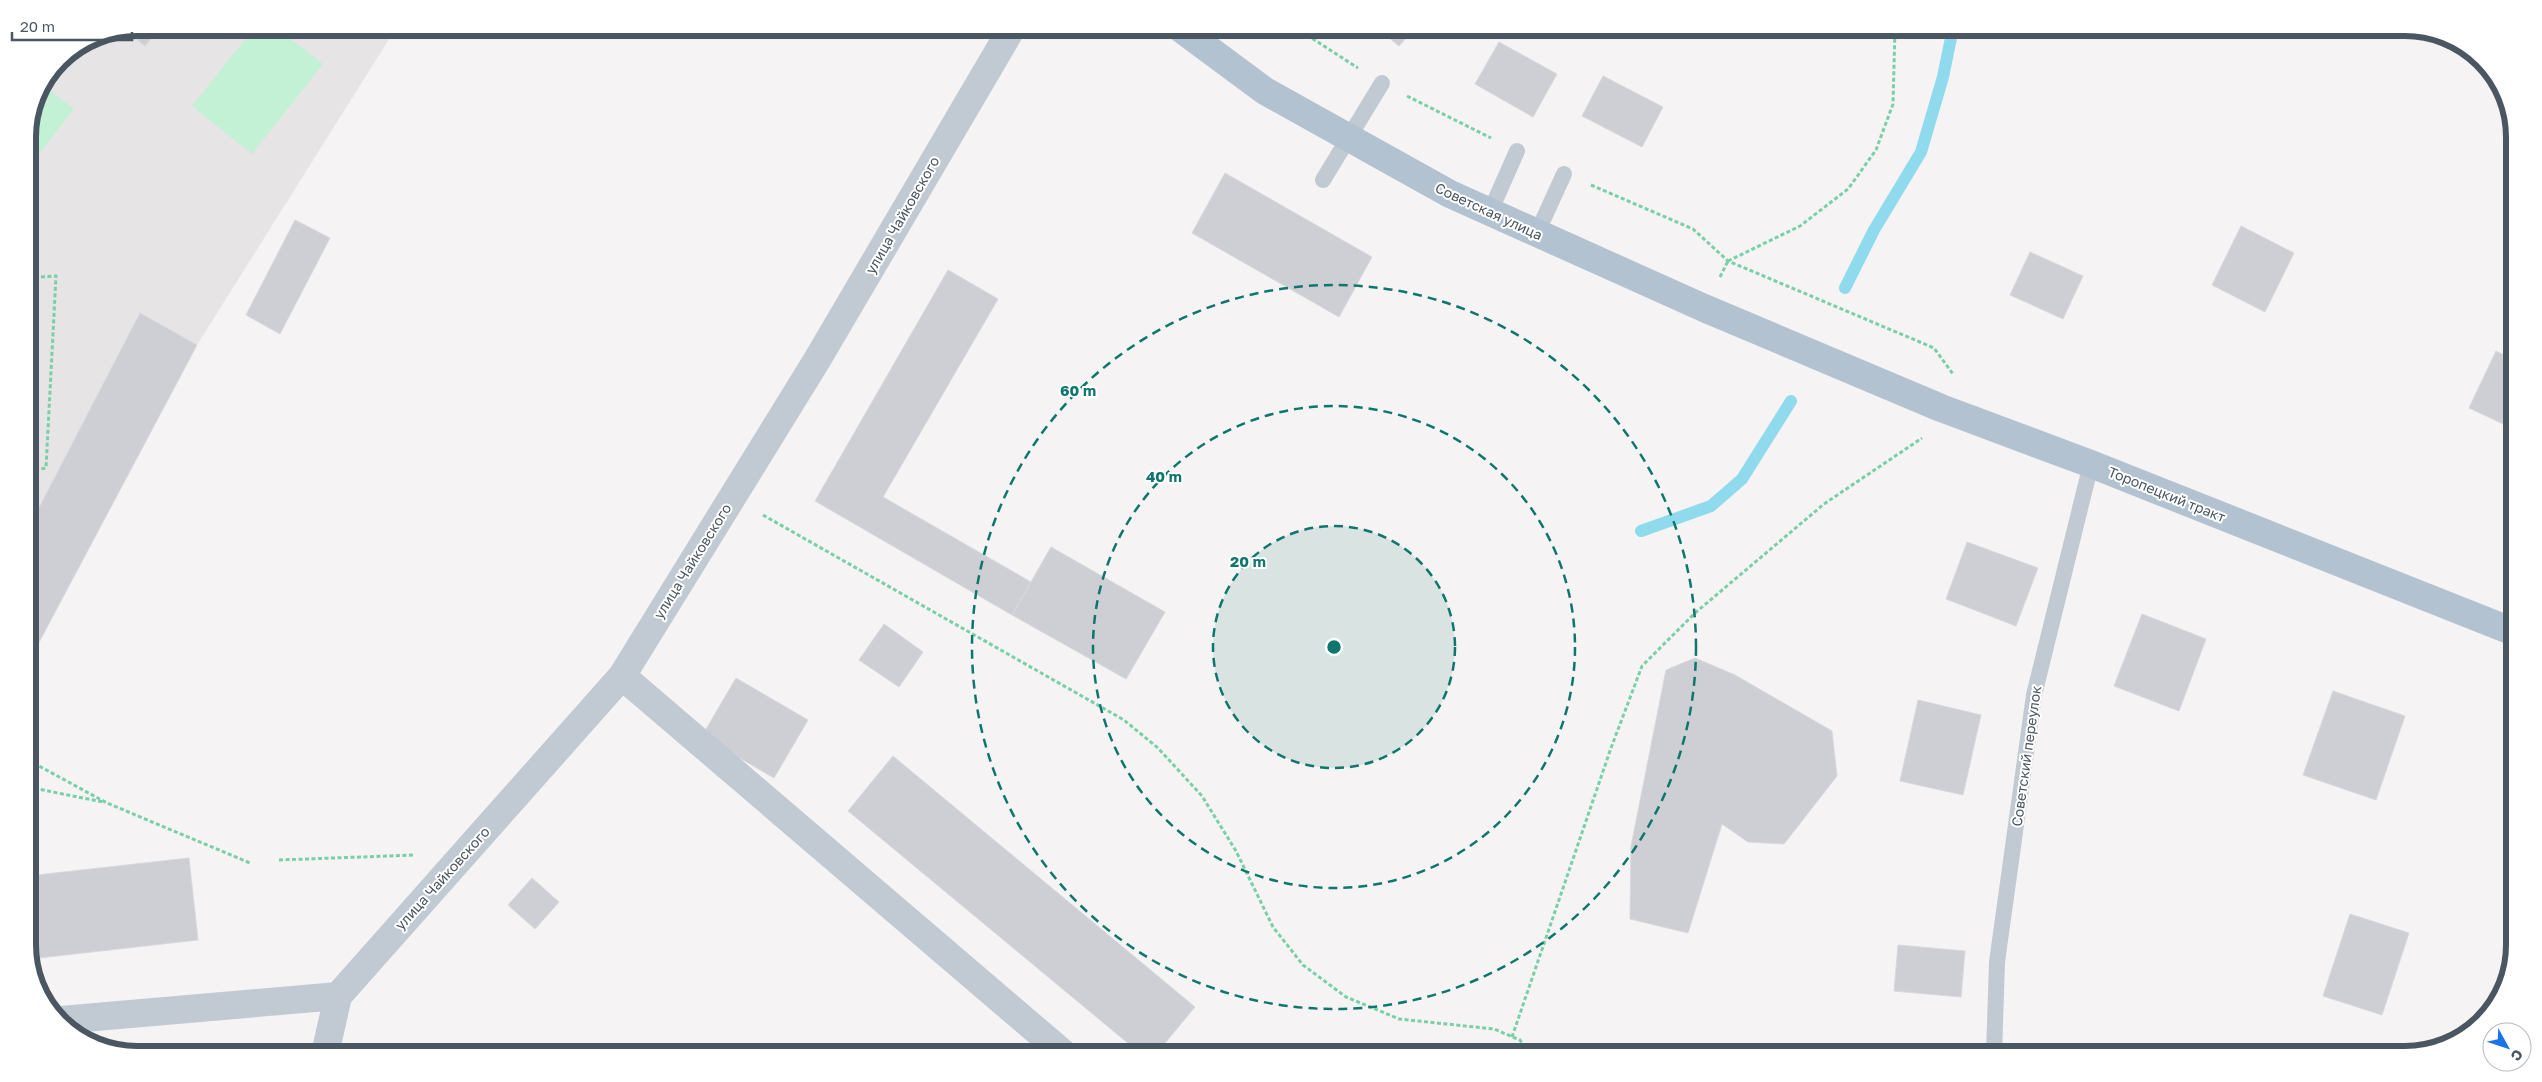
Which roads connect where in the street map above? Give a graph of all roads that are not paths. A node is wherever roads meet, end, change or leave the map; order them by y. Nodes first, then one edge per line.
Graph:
1 (1007, 36) edge
2 (1191, 36) edge
3 (1382, 83) dead end
4 (1348, 137) junction
5 (1517, 152) dead end
6 (1564, 174) dead end
7 (1323, 180) dead end
8 (1490, 212) junction
9 (1537, 233) junction
10 (1819, 358) joint
11 (2091, 464) junction
12 (2506, 629) edge
13 (622, 676) junction
14 (338, 996) junction
15 (78, 1026) edge
16 (327, 1046) edge
17 (1055, 1046) edge
18 (1994, 1046) edge

1 - 13 street, улица Чайковского
2 - 4 main road, Советская улица
3 - 4 lane
4 - 7 lane
4 - 8 main road, Советская улица
5 - 8 lane
6 - 9 lane
8 - 9 main road, Советская улица
9 - 10 main road, Советская улица
10 - 11 main road, Торопецкий тракт
11 - 12 main road, Торопецкий тракт
11 - 18 lane, Советский переулок
13 - 14 street, улица Чайковского
13 - 17 street
14 - 15 street
14 - 16 street, улица Чайковского

